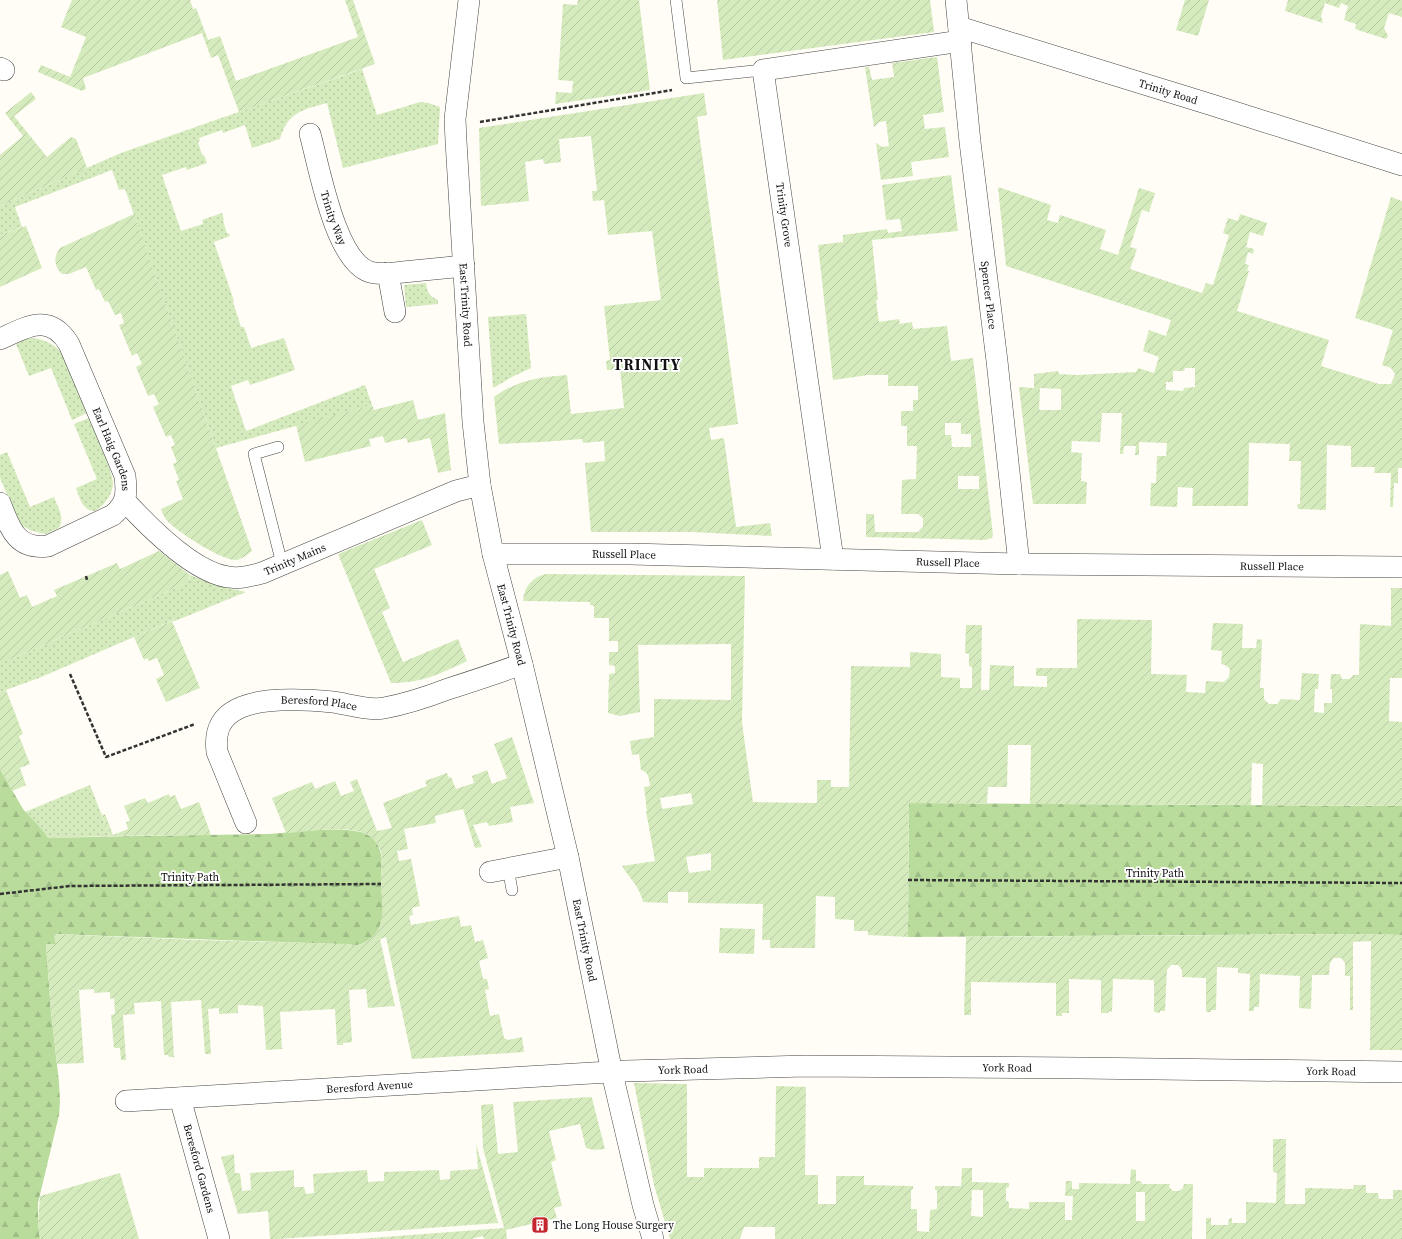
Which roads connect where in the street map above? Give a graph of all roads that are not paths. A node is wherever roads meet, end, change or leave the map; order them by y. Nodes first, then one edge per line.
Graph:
1 (469, 0) edge
2 (676, 0) edge
3 (956, 0) edge
4 (960, 34) junction
5 (764, 70) junction
6 (310, 134) dead end
7 (1402, 165) edge
8 (464, 266) junction
9 (388, 273) junction
10 (395, 312) dead end
11 (0, 339) edge
12 (278, 447) dead end
13 (480, 485) junction
14 (125, 501) junction
15 (0, 504) edge
16 (493, 554) junction
17 (832, 559) junction
18 (282, 564) junction
19 (1019, 564) junction
20 (1402, 567) edge
21 (522, 664) junction
22 (246, 822) dead end
23 (568, 857) junction
24 (499, 870) joint
25 (512, 890) dead end
26 (1402, 1072) edge
27 (612, 1073) junction
28 (180, 1098) junction
29 (126, 1101) dead end
30 (219, 1239) edge
31 (653, 1239) edge

1 - 8 street, East Trinity Road
2 - 5 lane
3 - 4 street
4 - 5 street
4 - 7 street, Trinity Road
4 - 19 street, Spencer Place
5 - 17 street, Trinity Grove
6 - 9 street, Trinity Way
8 - 9 street, Trinity Way
8 - 13 street, East Trinity Road
9 - 10 street
11 - 14 street, Earl Haig Gardens
12 - 18 lane
13 - 16 street, East Trinity Road
13 - 18 street, Trinity Mains
14 - 15 street, Earl Haig Gardens
14 - 18 street, Trinity Mains
16 - 17 street, Russell Place
16 - 21 street, East Trinity Road
17 - 19 street, Russell Place
19 - 20 street, Russell Place
21 - 22 street, Beresford Place
21 - 23 street, East Trinity Road
23 - 24 street
23 - 27 street, East Trinity Road
24 - 25 lane
26 - 27 street, York Road
27 - 28 street, Beresford Avenue
27 - 31 street, East Trinity Road
28 - 29 street, Beresford Avenue
28 - 30 street, Beresford Gardens

